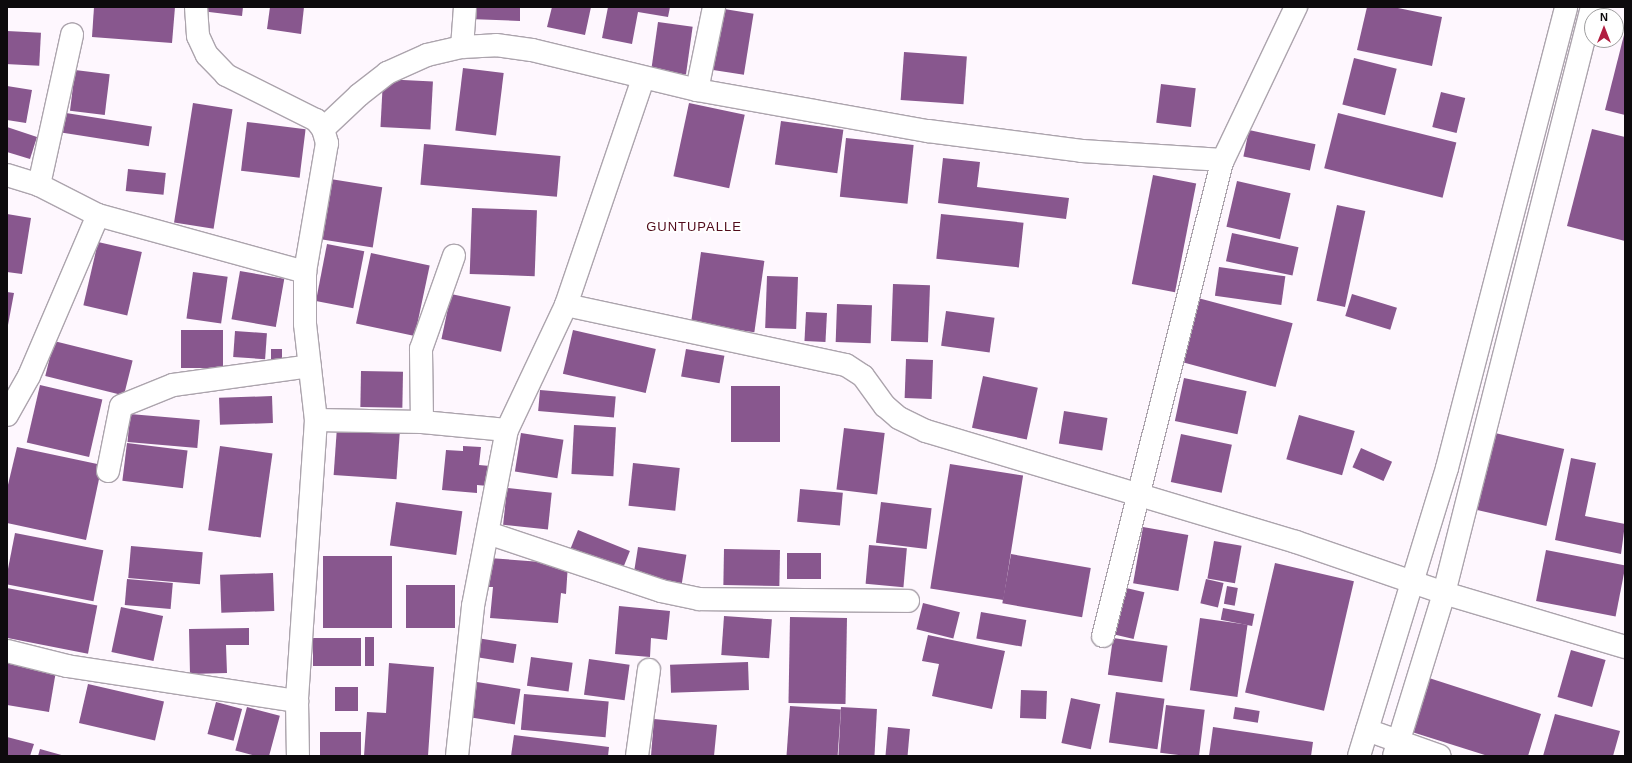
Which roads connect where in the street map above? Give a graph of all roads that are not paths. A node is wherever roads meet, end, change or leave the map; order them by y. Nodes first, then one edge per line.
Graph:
1 (196, 7) edge
2 (466, 7) edge
3 (714, 7) edge
4 (1296, 7) edge
5 (1566, 7) edge
6 (1592, 7) edge
7 (72, 35) dead end
8 (462, 47) junction
9 (643, 79) junction
10 (697, 90) junction
11 (323, 129) junction
12 (1223, 160) junction
13 (7, 175) edge
14 (39, 184) junction
15 (98, 215) junction
16 (454, 256) dead end
17 (305, 272) junction
18 (566, 305) junction
19 (310, 366) junction
20 (7, 415) edge
21 (316, 420) junction
22 (422, 422) junction
23 (507, 430) junction
24 (108, 471) dead end
25 (1139, 495) junction
26 (488, 533) junction
27 (1410, 582) junction
28 (1444, 593) junction
29 (908, 601) dead end
30 (1103, 636) dead end
31 (1625, 646) edge
32 (7, 651) edge
33 (649, 670) dead end
34 (297, 701) junction
35 (1367, 730) junction
36 (1396, 749) edge
37 (298, 756) edge
38 (457, 756) edge
39 (637, 756) edge
40 (1359, 756) edge
41 (1440, 756) edge

1 - 11 street
2 - 8 street
3 - 10 street
4 - 12 street
5 - 27 street
6 - 28 street
7 - 14 street
8 - 9 street
8 - 11 street
9 - 10 street
9 - 18 street
10 - 12 street
11 - 17 street
12 - 25 street
13 - 14 street
14 - 15 street
15 - 17 street
15 - 20 street
16 - 22 street
17 - 19 street
18 - 23 street
18 - 25 street
19 - 21 street
19 - 24 street
21 - 22 street
21 - 34 street
22 - 23 street
23 - 26 street
25 - 27 street
25 - 30 street
26 - 29 street
26 - 38 street
27 - 28 street
27 - 35 street
28 - 31 street
28 - 36 street
32 - 34 street
33 - 39 street
34 - 37 street
35 - 36 street
35 - 40 street
36 - 41 street

